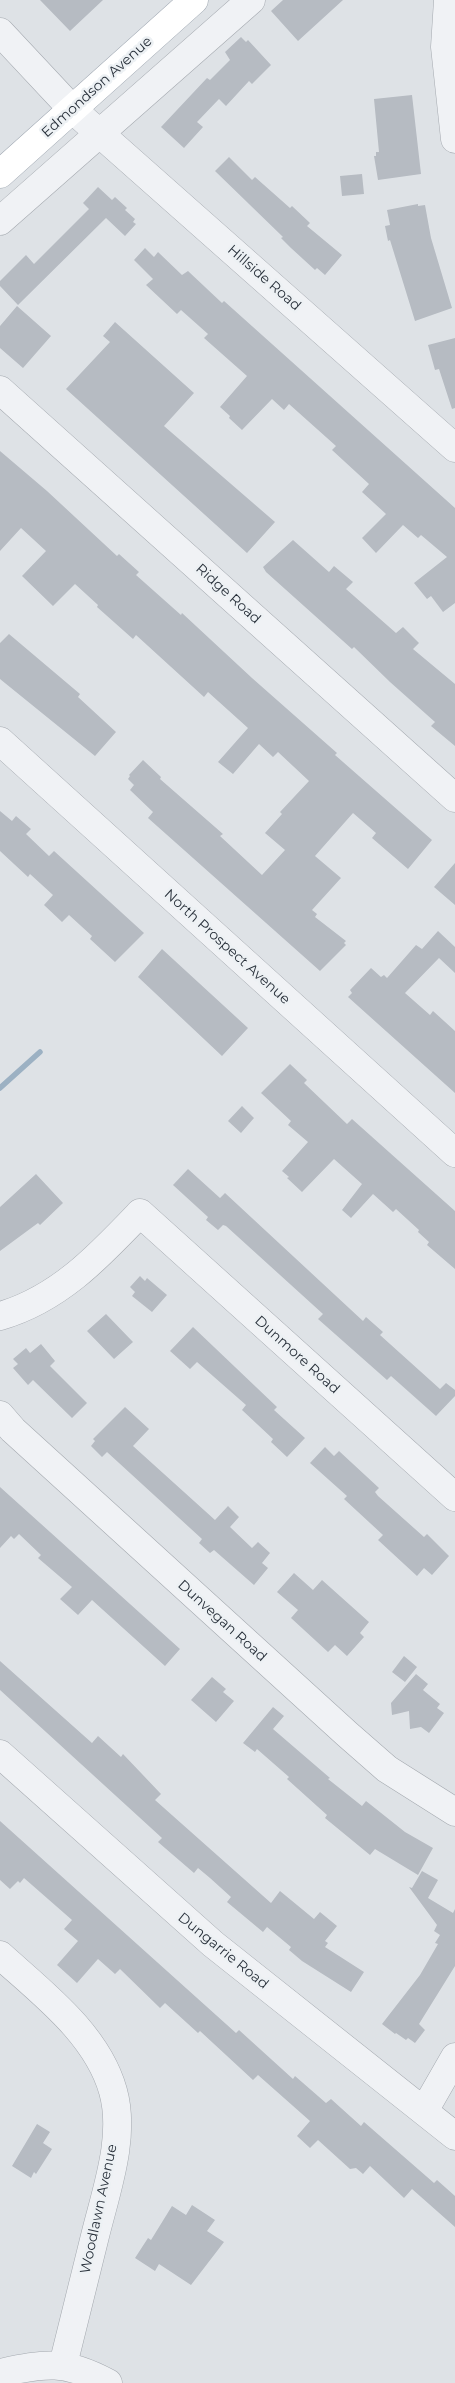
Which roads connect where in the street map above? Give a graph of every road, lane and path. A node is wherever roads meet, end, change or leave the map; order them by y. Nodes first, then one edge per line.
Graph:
1 (194, 0) edge
2 (251, 0) edge
3 (448, 0) edge
4 (0, 32) edge
5 (72, 109) junction
6 (100, 133) junction
7 (455, 139) edge
8 (0, 174) edge
9 (0, 221) edge
10 (0, 390) edge
11 (455, 448) edge
12 (0, 741) edge
13 (455, 798) edge
14 (455, 1153) edge
15 (0, 1316) edge
16 (0, 1415) edge
17 (455, 1496) edge
18 (0, 1754) edge
19 (455, 1812) edge
20 (0, 1955) edge
21 (455, 2057) edge
22 (424, 2111) junction
23 (455, 2136) edge
24 (63, 2365) junction
25 (0, 2373) edge
26 (108, 2383) edge

1 - 5 main road, Edmondson Avenue
2 - 6 street
3 - 7 street
4 - 5 street, Hillside Road
5 - 6 street, Hillside Road
5 - 8 main road, Edmondson Avenue
6 - 9 street
6 - 11 street, Hillside Road
10 - 13 street, Ridge Road
12 - 14 street, North Prospect Avenue
15 - 17 street, Dunmore Road
16 - 19 street, Dunvegan Road
18 - 22 street, Dungarrie Road
20 - 24 street, Woodlawn Avenue
21 - 22 street
22 - 23 street, Dungarrie Road
24 - 25 street
24 - 26 street

